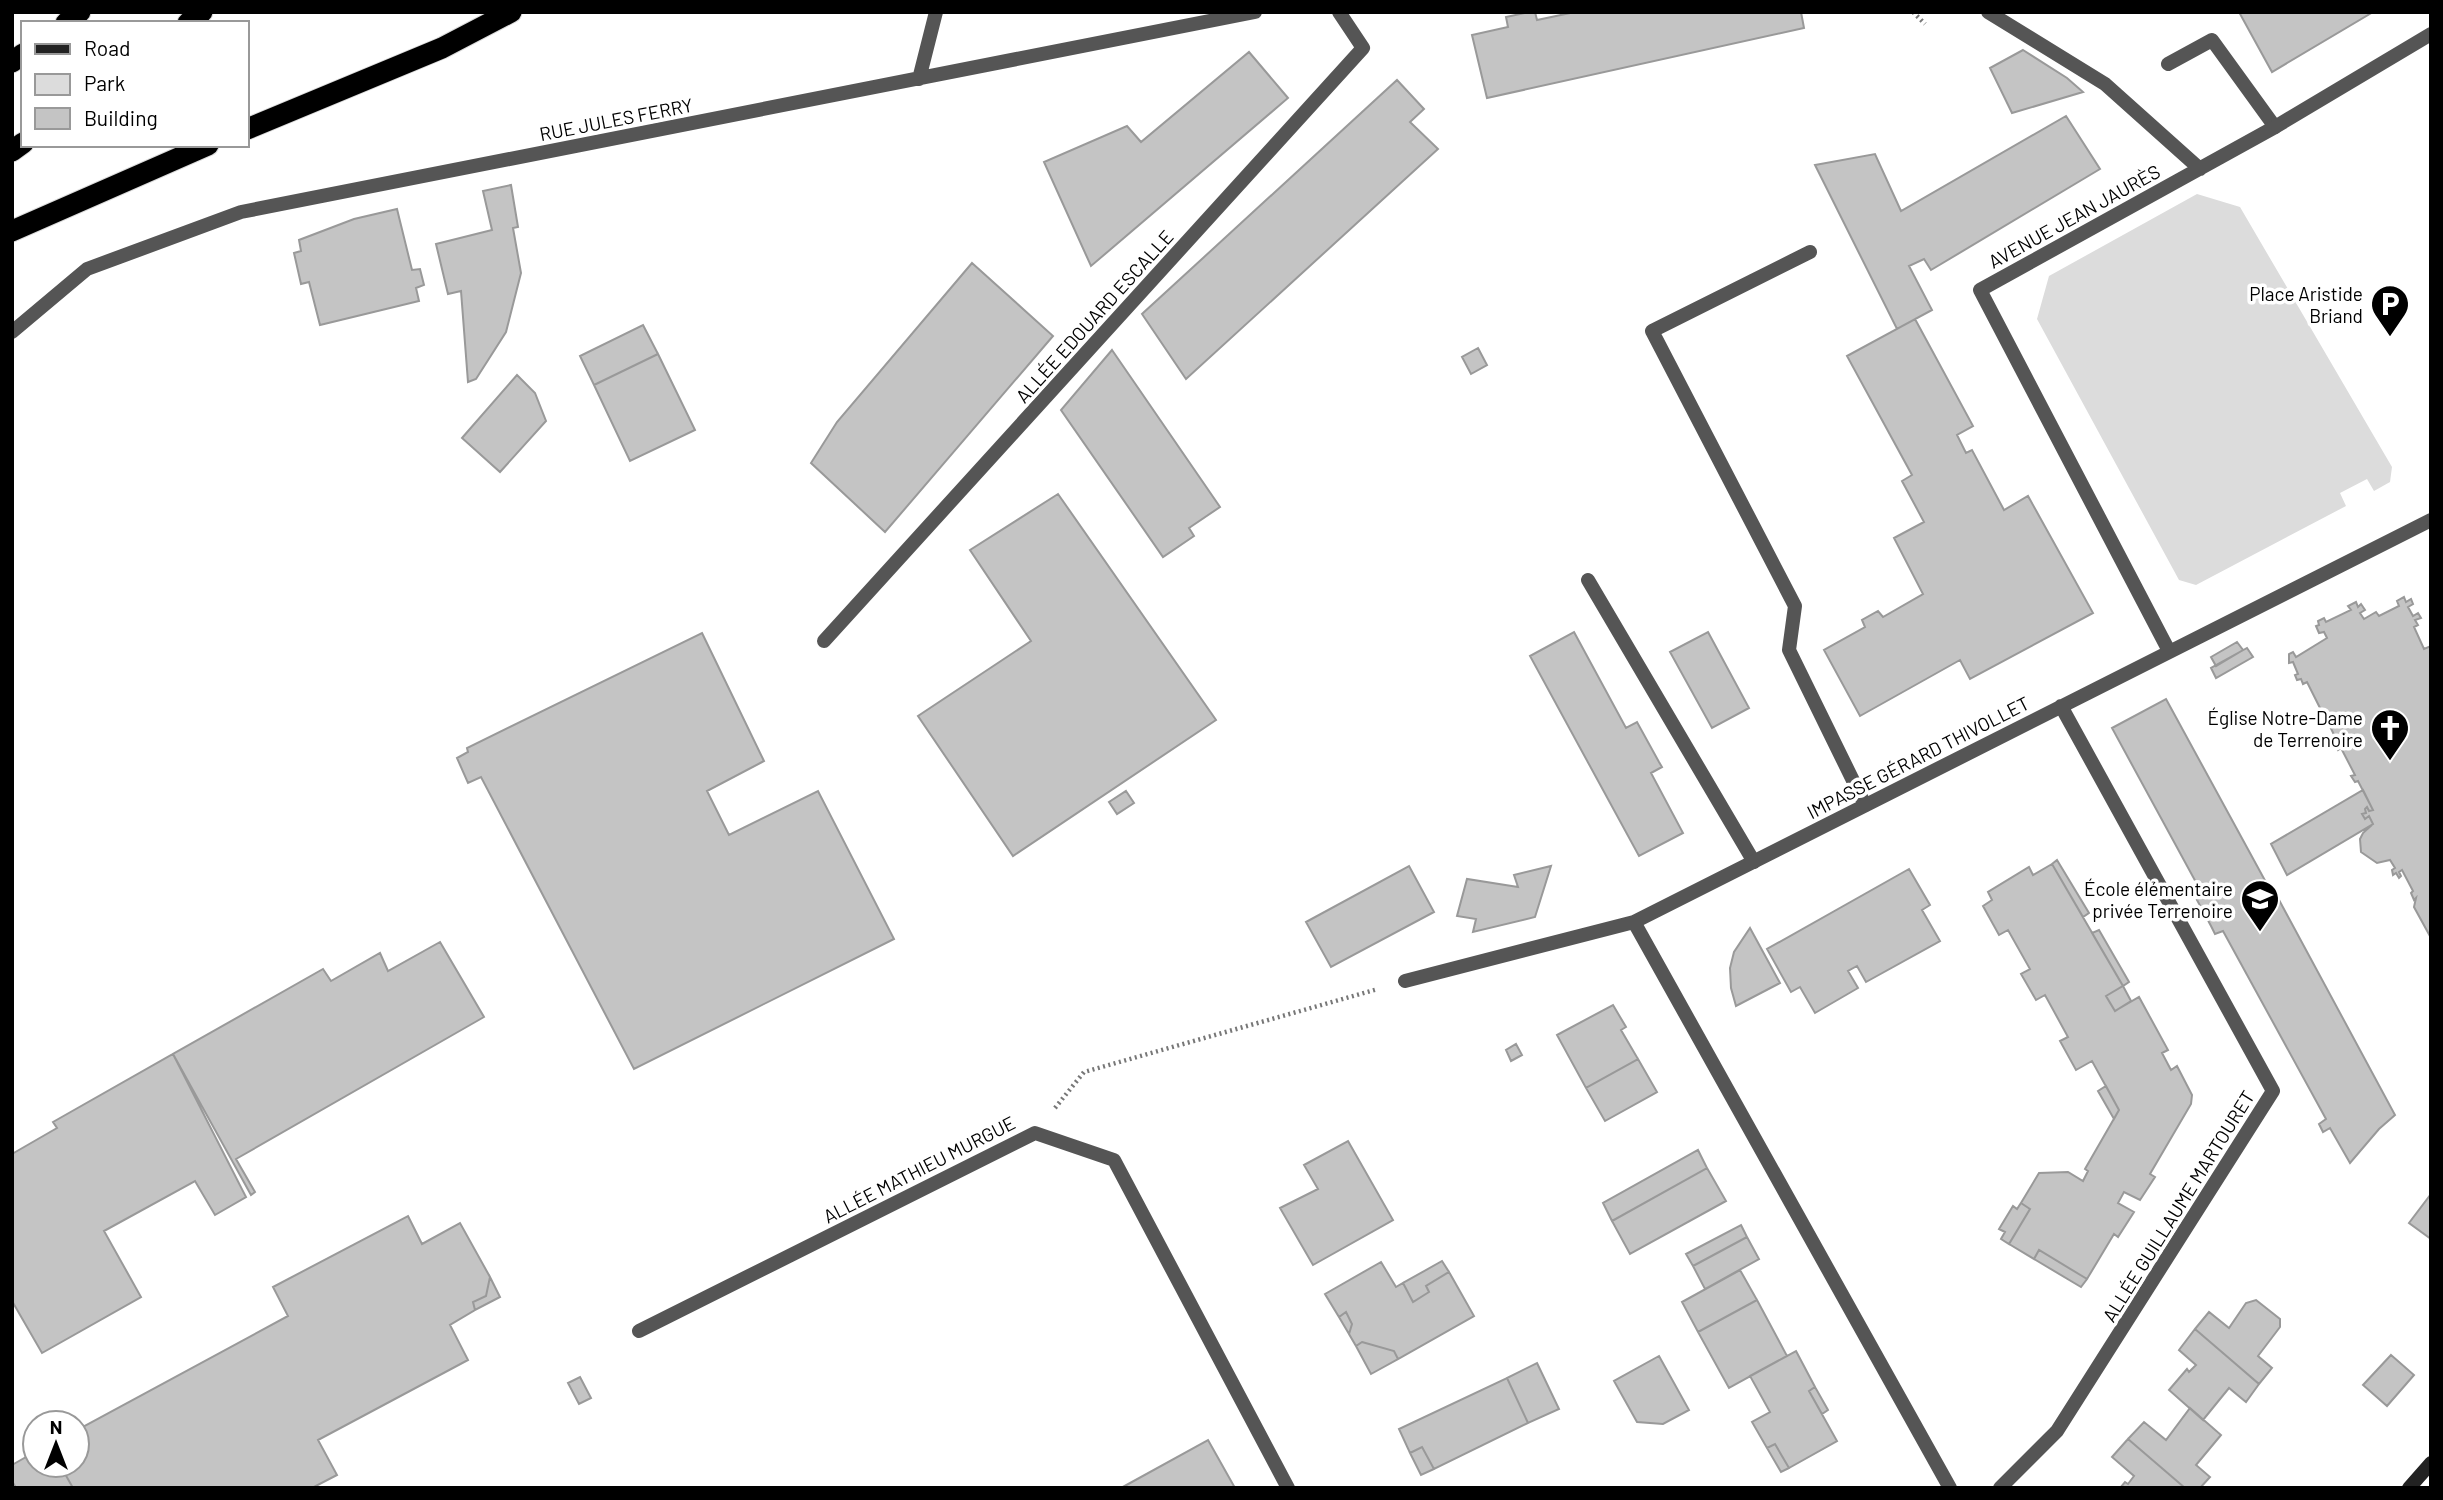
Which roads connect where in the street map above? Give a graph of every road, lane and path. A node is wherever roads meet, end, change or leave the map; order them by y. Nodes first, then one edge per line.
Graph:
1 (511, 12) edge
2 (936, 12) edge
3 (1255, 12) edge
4 (1339, 12) edge
5 (1913, 12) edge
6 (1987, 12) edge
7 (1925, 24) dead end
8 (2431, 34) edge
9 (2168, 64) dead end
10 (919, 79) junction
11 (2275, 127) junction
12 (248, 129) edge
13 (203, 147) edge
14 (2200, 169) junction
15 (12, 231) edge
16 (1810, 252) dead end
17 (12, 332) edge
18 (2431, 520) edge
19 (1588, 580) dead end
20 (824, 641) dead end
21 (2169, 651) junction
22 (2061, 706) junction
23 (1865, 805) junction
24 (1754, 862) junction
25 (1634, 922) junction
26 (1405, 981) joint
27 (1035, 1133) junction
28 (639, 1331) dead end
29 (2431, 1463) edge
30 (1288, 1488) edge
31 (1950, 1488) edge
32 (2000, 1488) edge
33 (2409, 1488) edge

1 - 12 highway
2 - 10 street
3 - 10 street, RUE JULES FERRY
4 - 20 street, ALLÉE EDOUARD ESCALLE
5 - 7 path
6 - 14 street
8 - 11 street, AVENUE JEAN JAURÈS
9 - 11 street
10 - 17 street, RUE JULES FERRY
11 - 14 street, AVENUE JEAN JAURÈS
13 - 15 highway
14 - 21 street, AVENUE JEAN JAURÈS
16 - 23 street
18 - 21 street, IMPASSE GÉRARD THIVOLLET
19 - 24 street
21 - 22 street, IMPASSE GÉRARD THIVOLLET
22 - 23 street, IMPASSE GÉRARD THIVOLLET
22 - 32 street, ALLÉE GUILLAUME MARTOURET
23 - 24 street, IMPASSE GÉRARD THIVOLLET
24 - 25 street, IMPASSE GÉRARD THIVOLLET
25 - 26 street, IMPASSE GÉRARD THIVOLLET
25 - 31 street
26 - 27 path
27 - 28 street, ALLÉE MATHIEU MURGUE
27 - 30 street, ALLÉE MATHIEU MURGUE
29 - 33 main road

